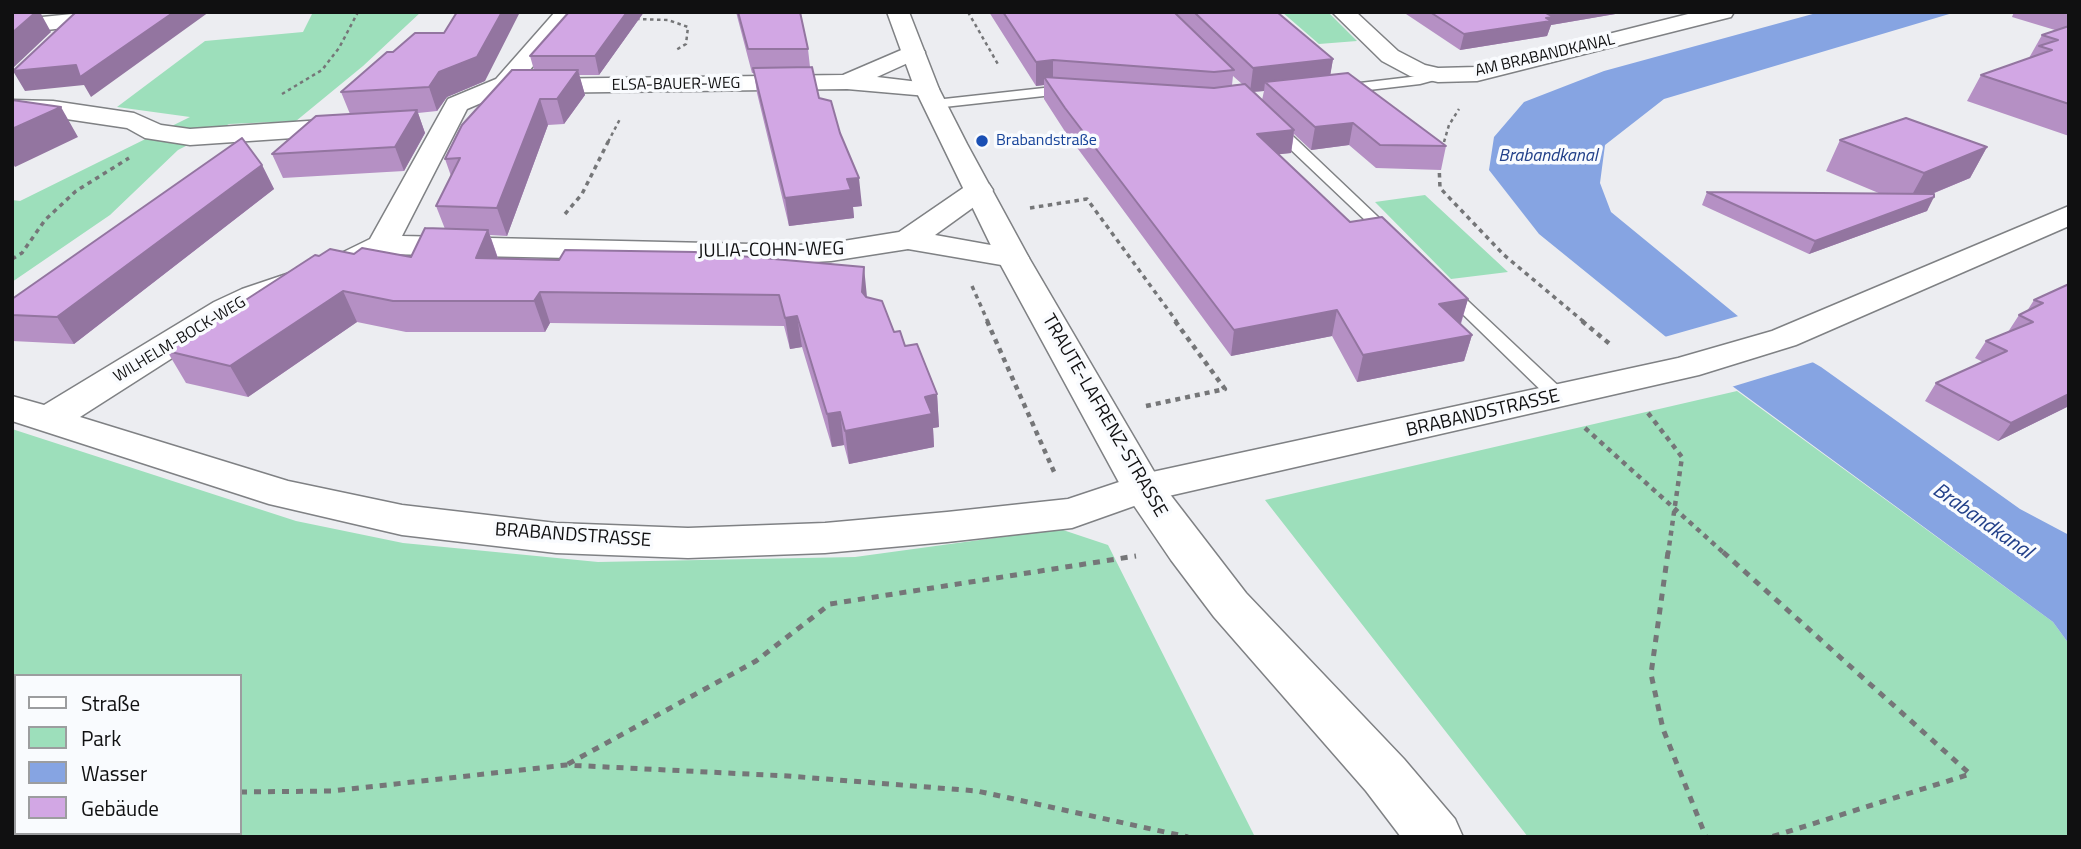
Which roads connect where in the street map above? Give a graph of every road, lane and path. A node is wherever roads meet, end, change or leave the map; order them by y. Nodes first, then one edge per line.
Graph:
1 (358, 12) edge
2 (567, 12) edge
3 (898, 12) edge
4 (1343, 12) edge
5 (1723, 12) edge
6 (86, 16) edge
7 (12, 27) edge
8 (58, 45) edge
9 (913, 52) junction
10 (1477, 74) junction
11 (1438, 75) junction
12 (847, 82) junction
13 (505, 83) junction
14 (1327, 91) edge
15 (1080, 93) edge
16 (280, 95) dead end
17 (931, 97) junction
18 (12, 108) edge
19 (1257, 110) edge
20 (377, 125) edge
21 (173, 136) junction
22 (1441, 151) edge
23 (1438, 162) edge
24 (985, 202) junction
25 (2069, 215) edge
26 (908, 240) junction
27 (1398, 244) edge
28 (382, 245) junction
29 (1013, 258) junction
30 (12, 259) edge
31 (1439, 282) edge
32 (1625, 382) junction
33 (1555, 398) junction
34 (31, 413) edge
35 (1101, 415) junction
36 (1143, 488) junction
37 (1674, 509) junction
38 (1186, 550) junction
39 (566, 765) junction
40 (242, 792) edge
41 (1188, 837) edge
42 (1436, 837) edge
43 (1706, 837) edge
44 (1771, 837) edge

1 - 16 path
2 - 13 street
3 - 9 street, TRAUTE-LAFRENZ-STRASSE
4 - 11 street, AM BRABANDKANAL
5 - 10 street, AM BRABANDKANAL
6 - 7 street
6 - 8 street
9 - 12 street, ELSA-BAUER-WEG
9 - 17 street, TRAUTE-LAFRENZ-STRASSE
10 - 11 street, AM BRABANDKANAL
10 - 22 path
11 - 14 lane
12 - 13 street, ELSA-BAUER-WEG
12 - 17 street, ELSA-BAUER-WEG
13 - 28 street
15 - 17 lane
17 - 24 street, TRAUTE-LAFRENZ-STRASSE
18 - 21 street
19 - 27 lane
20 - 21 street
21 - 30 path
23 - 32 path
24 - 26 street, JULIA-COHN-WEG
24 - 29 street, TRAUTE-LAFRENZ-STRASSE
24 - 35 path
25 - 32 street, BRABANDSTRASSE
26 - 28 street, JULIA-COHN-WEG
26 - 29 street, JULIA-COHN-WEG
28 - 34 street, WILHELM-BOCK-WEG
29 - 35 street, TRAUTE-LAFRENZ-STRASSE
31 - 33 lane
32 - 33 street, BRABANDSTRASSE
32 - 37 path
33 - 36 street, BRABANDSTRASSE
33 - 37 path
34 - 36 street, BRABANDSTRASSE
35 - 36 street, TRAUTE-LAFRENZ-STRASSE
36 - 38 street, TRAUTE-LAFRENZ-STRASSE
37 - 43 path
37 - 44 path
38 - 39 path
38 - 42 street, TRAUTE-LAFRENZ-STRASSE
39 - 40 path
39 - 41 path

